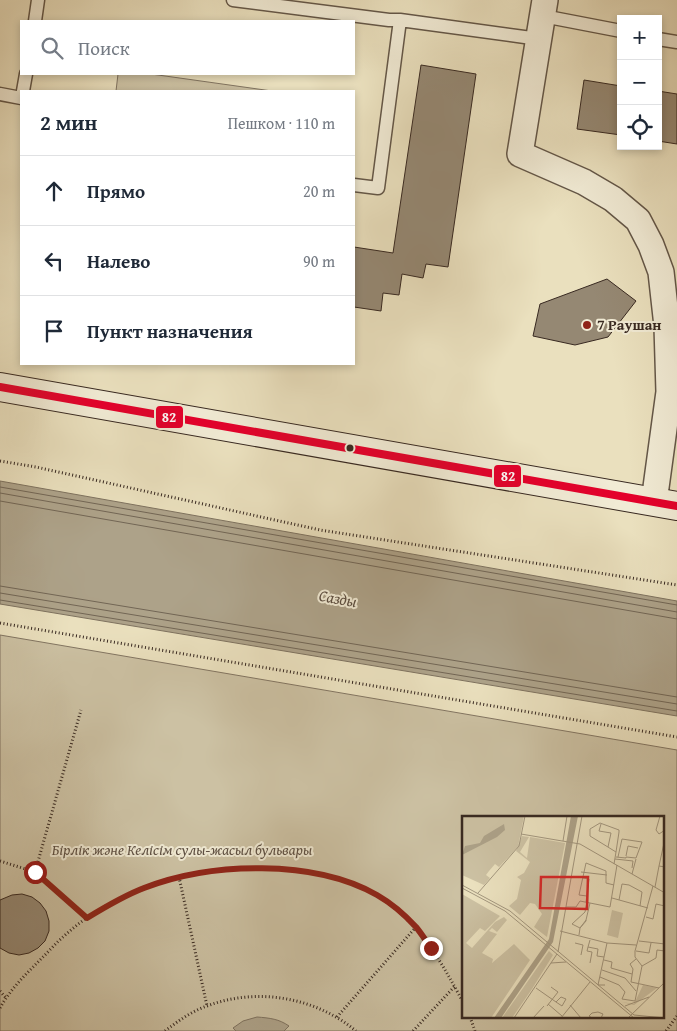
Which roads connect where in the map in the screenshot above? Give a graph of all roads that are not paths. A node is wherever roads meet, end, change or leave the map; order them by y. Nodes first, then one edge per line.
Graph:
1 (38, 0) edge
2 (233, 0) edge
3 (542, 18) edge
4 (35, 20) edge
5 (400, 20) junction
6 (617, 30) edge
7 (662, 40) edge
8 (677, 42) edge
9 (26, 75) edge
10 (23, 90) edge
11 (0, 94) edge
12 (20, 98) edge
13 (355, 185) edge
14 (0, 387) edge
15 (666, 504) edge

1 - 4 lane
2 - 5 lane
3 - 5 lane
3 - 6 lane
3 - 15 street
5 - 13 lane
7 - 8 lane
9 - 10 lane
11 - 12 lane
14 - 15 main road

